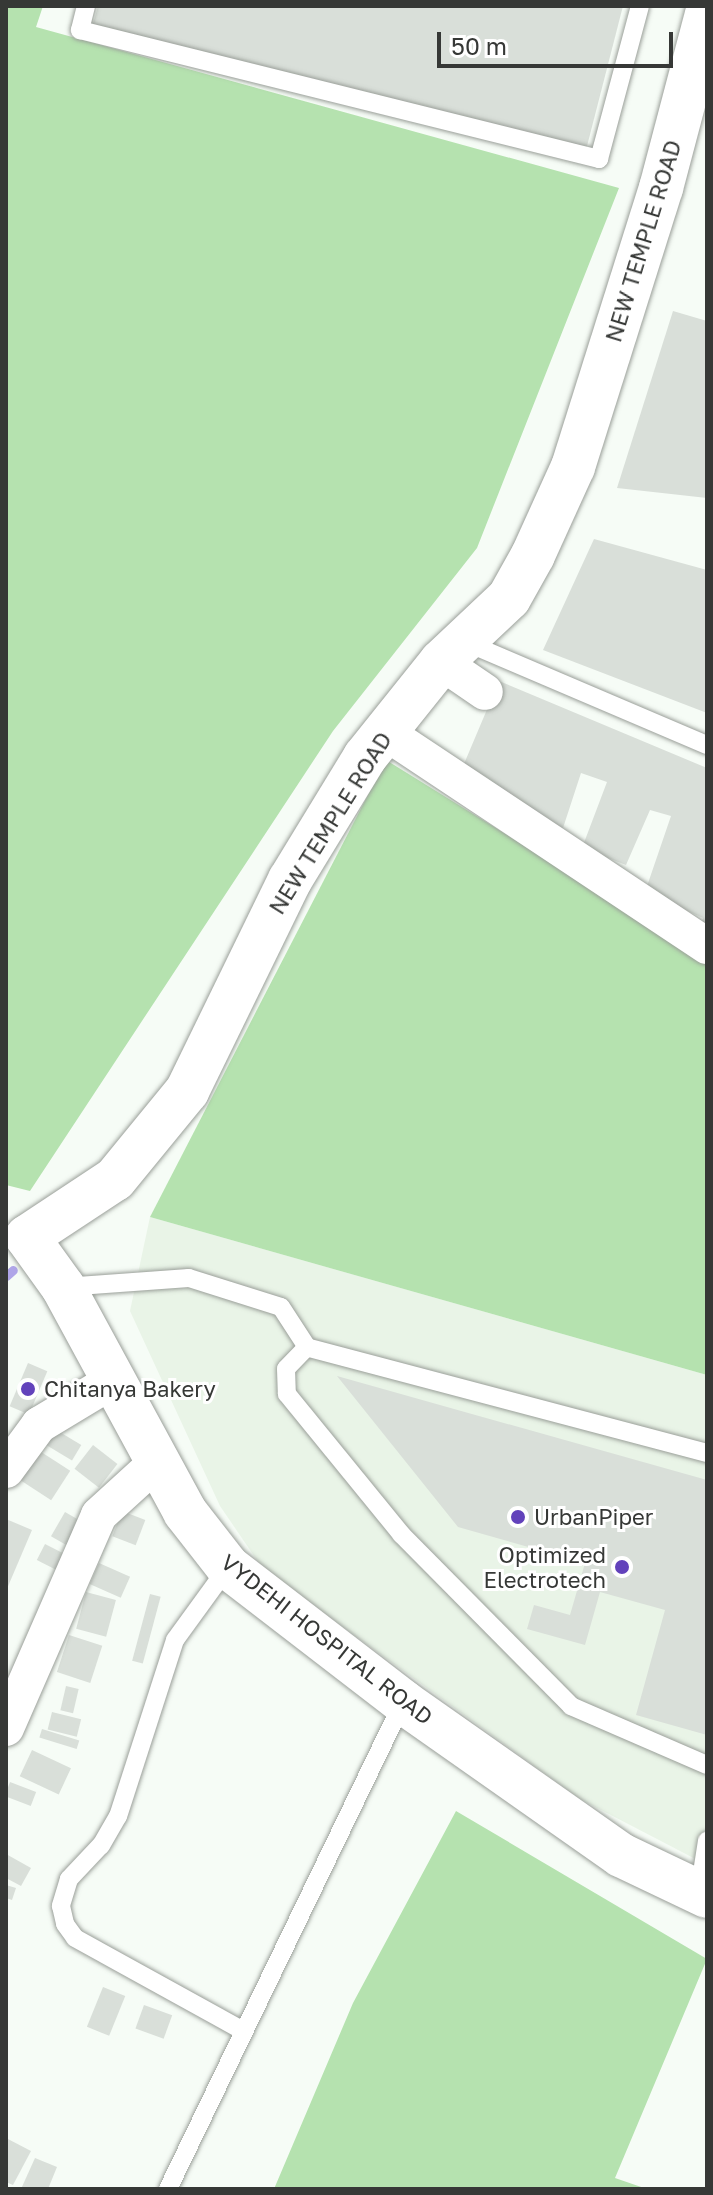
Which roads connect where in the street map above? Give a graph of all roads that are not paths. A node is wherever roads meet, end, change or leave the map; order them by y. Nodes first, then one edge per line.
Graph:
1 (86, 6) edge
2 (640, 6) edge
3 (707, 14) edge
4 (452, 652) junction
5 (485, 692) dead end
6 (385, 732) junction
7 (707, 745) edge
8 (707, 946) edge
9 (17, 1232) edge
10 (63, 1287) junction
11 (307, 1347) junction
12 (114, 1380) junction
13 (707, 1453) edge
14 (157, 1462) junction
15 (6, 1470) edge
16 (228, 1567) junction
17 (403, 1702) junction
18 (6, 1728) edge
19 (707, 1765) edge
20 (707, 1841) edge
21 (703, 1894) edge
22 (242, 2030) junction
23 (168, 2189) edge

1 - 2 lane
3 - 4 street, NEW TEMPLE ROAD
4 - 5 street
4 - 6 street, NEW TEMPLE ROAD
4 - 7 lane
6 - 8 street
6 - 9 street, NEW TEMPLE ROAD
9 - 10 street, VYDEHI HOSPITAL ROAD
10 - 11 lane
10 - 12 street, VYDEHI HOSPITAL ROAD
11 - 13 lane
11 - 19 lane
12 - 14 street, VYDEHI HOSPITAL ROAD
12 - 15 street
14 - 16 street, VYDEHI HOSPITAL ROAD
14 - 18 street
16 - 17 street, VYDEHI HOSPITAL ROAD
16 - 22 lane
17 - 21 street, VYDEHI HOSPITAL ROAD
17 - 22 lane
20 - 21 lane
22 - 23 lane

